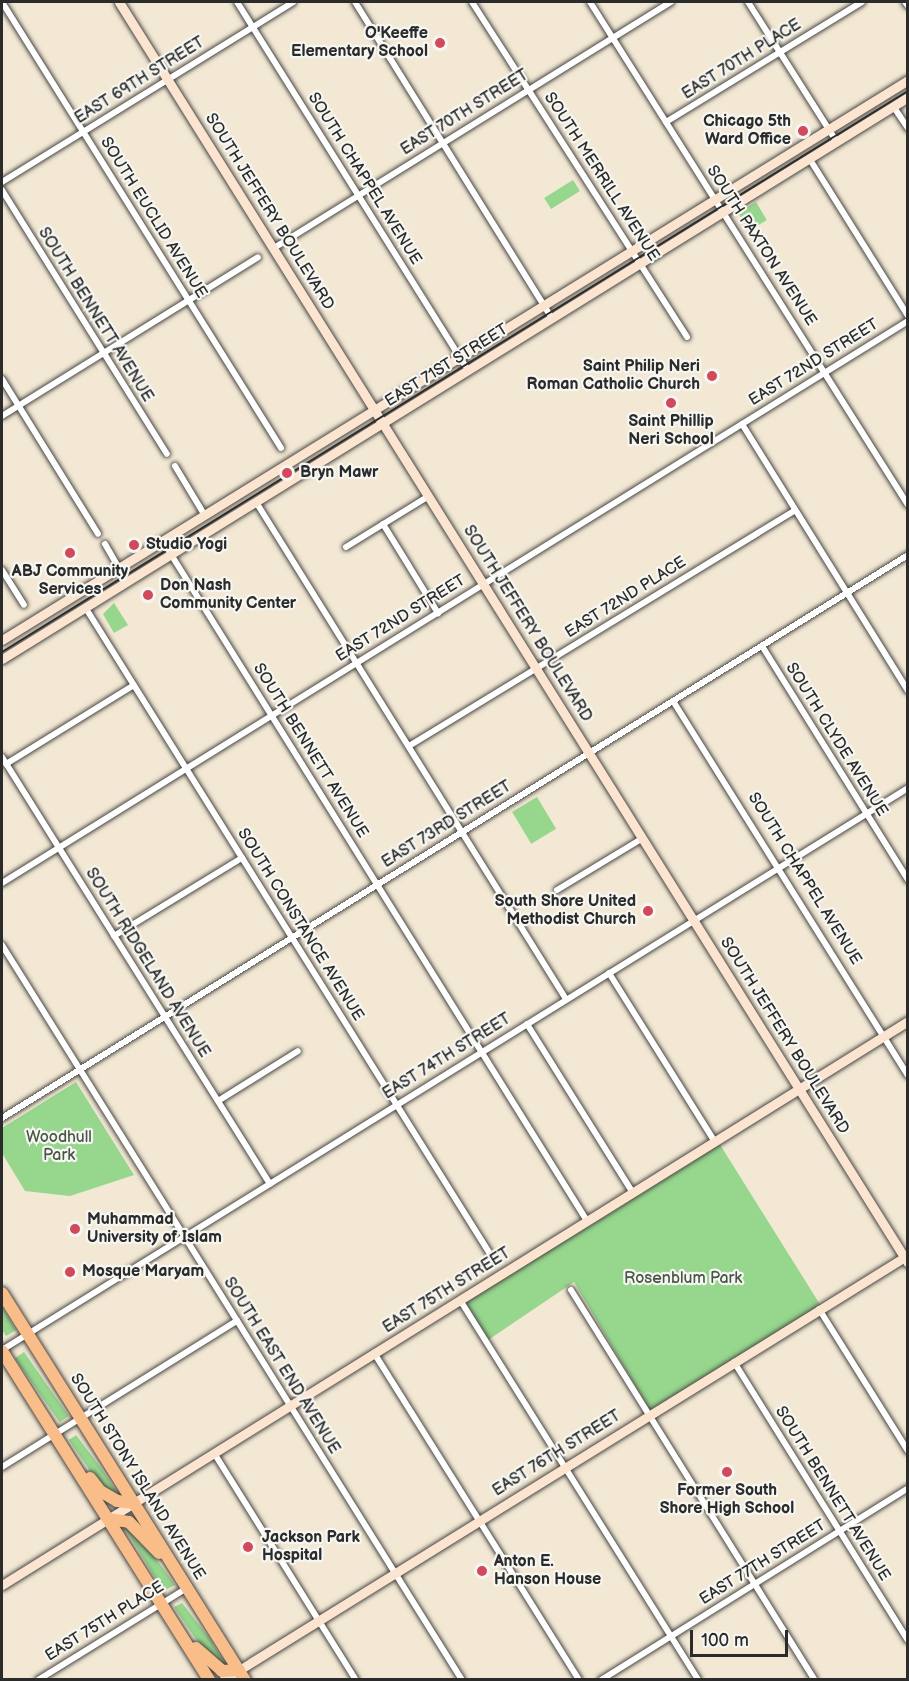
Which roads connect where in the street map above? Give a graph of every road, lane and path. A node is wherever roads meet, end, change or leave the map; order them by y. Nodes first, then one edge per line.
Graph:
1 (2, 2) edge
2 (119, 2) edge
3 (237, 2) edge
4 (293, 2) edge
5 (355, 2) edge
6 (472, 2) edge
7 (590, 2) edge
8 (671, 2) edge
9 (748, 2) edge
10 (862, 2) edge
11 (905, 2) edge
12 (908, 6) edge
13 (253, 26) junction
14 (613, 37) junction
15 (780, 52) junction
16 (168, 79) junction
17 (908, 80) edge
18 (528, 90) junction
19 (908, 97) edge
20 (893, 106) junction
21 (666, 122) junction
22 (908, 128) edge
23 (828, 129) junction
24 (83, 132) junction
25 (443, 142) junction
26 (837, 142) junction
27 (809, 158) junction
28 (2, 183) edge
29 (2, 190) edge
30 (358, 195) junction
31 (715, 199) junction
32 (724, 211) junction
33 (274, 248) junction
34 (631, 251) junction
35 (258, 257) dead end
36 (640, 263) junction
37 (188, 300) junction
38 (544, 305) junction
39 (908, 316) edge
40 (552, 319) junction
41 (908, 321) edge
42 (687, 337) dead end
43 (103, 353) junction
44 (460, 357) junction
45 (468, 370) junction
46 (825, 372) junction
47 (2, 379) edge
48 (18, 406) junction
49 (374, 408) junction
50 (2, 416) edge
51 (384, 423) junction
52 (742, 424) junction
53 (281, 448) dead end
54 (167, 454) dead end
55 (175, 466) dead end
56 (429, 496) junction
57 (256, 502) junction
58 (908, 505) edge
59 (795, 510) junction
60 (204, 514) junction
61 (383, 524) junction
62 (98, 534) dead end
63 (162, 540) junction
64 (105, 544) dead end
65 (346, 547) dead end
66 (171, 555) junction
67 (908, 555) edge
68 (119, 568) junction
69 (2, 570) edge
70 (484, 584) junction
71 (847, 593) junction
72 (24, 605) dead end
73 (85, 607) junction
74 (438, 613) junction
75 (33, 621) junction
76 (41, 634) junction
77 (2, 640) edge
78 (762, 646) junction
79 (2, 659) edge
80 (357, 663) junction
81 (536, 668) junction
82 (134, 685) junction
83 (908, 691) edge
84 (673, 701) junction
85 (272, 716) junction
86 (409, 746) junction
87 (590, 753) junction
88 (2, 757) edge
89 (6, 764) junction
90 (186, 769) junction
91 (908, 788) edge
92 (866, 813) junction
93 (463, 831) junction
94 (643, 838) junction
95 (59, 848) junction
96 (242, 858) junction
97 (780, 867) junction
98 (908, 879) edge
99 (2, 883) edge
100 (377, 885) junction
101 (557, 890) dead end
102 (694, 920) junction
103 (114, 936) junction
104 (292, 938) junction
105 (2, 945) edge
106 (609, 973) junction
107 (566, 999) junction
108 (165, 1017) junction
109 (908, 1021) edge
110 (527, 1024) junction
111 (884, 1036) junction
112 (298, 1051) dead end
113 (481, 1052) junction
114 (80, 1069) junction
115 (908, 1075) edge
116 (799, 1089) junction
117 (218, 1101) junction
118 (396, 1105) junction
119 (2, 1116) edge
120 (715, 1142) junction
121 (270, 1184) junction
122 (633, 1193) junction
123 (587, 1221) junction
124 (184, 1237) junction
125 (492, 1257) dead end
126 (906, 1258) edge
127 (572, 1290) dead end
128 (2, 1293) edge
129 (460, 1300) junction
130 (819, 1309) junction
131 (237, 1321) junction
132 (27, 1334) junction
133 (2, 1351) edge
134 (375, 1353) junction
135 (734, 1362) junction
136 (290, 1406) junction
137 (650, 1414) junction
138 (81, 1418) junction
139 (55, 1434) junction
140 (908, 1451) edge
141 (214, 1453) junction
142 (2, 1467) edge
143 (565, 1467) junction
144 (78, 1470) junction
145 (908, 1488) edge
146 (134, 1503) junction
147 (108, 1519) junction
148 (480, 1520) junction
149 (840, 1531) junction
150 (166, 1554) junction
151 (395, 1573) junction
152 (755, 1583) junction
153 (2, 1585) edge
154 (187, 1588) junction
155 (161, 1603) junction
156 (319, 1620) junction
157 (670, 1636) junction
158 (908, 1640) edge
159 (188, 1645) junction
160 (242, 1675) edge
161 (38, 1680) edge
162 (209, 1680) edge
163 (223, 1680) edge
164 (356, 1680) edge
165 (462, 1680) edge
166 (579, 1680) edge
167 (601, 1680) edge
168 (698, 1680) edge
169 (815, 1680) edge

1 - 24 street, SOUTH EUCLID AVENUE
2 - 16 main road, SOUTH JEFFERY BOULEVARD
3 - 13 street, SOUTH CHAPPEL AVENUE
4 - 13 street, EAST 69TH STREET
5 - 25 street
6 - 18 street, SOUTH MERRILL AVENUE
7 - 14 street, SOUTH PAXTON AVENUE
8 - 14 street, EAST 70TH STREET
9 - 15 street
10 - 15 street, EAST 70TH PLACE
11 - 12 street
13 - 16 street, EAST 69TH STREET
13 - 30 street, SOUTH CHAPPEL AVENUE
14 - 18 street, EAST 70TH STREET
14 - 21 street, SOUTH PAXTON AVENUE
15 - 21 street, EAST 70TH PLACE
15 - 23 street
16 - 24 street, EAST 69TH STREET
16 - 33 main road, SOUTH JEFFERY BOULEVARD
17 - 23 main road, EAST 71ST STREET
18 - 25 street, EAST 70TH STREET
18 - 34 street, SOUTH MERRILL AVENUE
19 - 20 main road, EAST 71ST STREET
20 - 22 street
20 - 26 main road, EAST 71ST STREET
21 - 31 street, SOUTH PAXTON AVENUE
23 - 26 street
23 - 31 main road, EAST 71ST STREET
24 - 28 street, EAST 69TH STREET
24 - 37 street, SOUTH EUCLID AVENUE
25 - 30 street, EAST 70TH STREET
25 - 38 street
26 - 27 main road, EAST 71ST STREET
27 - 32 main road, EAST 71ST STREET
27 - 39 street
29 - 43 street, SOUTH BENNETT AVENUE
30 - 33 street, EAST 70TH STREET
30 - 44 street, SOUTH CHAPPEL AVENUE
31 - 32 street, SOUTH PAXTON AVENUE
31 - 34 main road, EAST 71ST STREET
32 - 36 main road, EAST 71ST STREET
32 - 46 street, SOUTH PAXTON AVENUE
33 - 49 main road, SOUTH JEFFERY BOULEVARD
34 - 36 street, SOUTH MERRILL AVENUE
34 - 38 main road, EAST 71ST STREET
35 - 37 street
36 - 40 main road, EAST 71ST STREET
36 - 42 street, SOUTH MERRILL AVENUE
37 - 43 street
37 - 53 street, SOUTH EUCLID AVENUE
38 - 40 street
38 - 44 main road, EAST 71ST STREET
40 - 45 main road, EAST 71ST STREET
41 - 46 street, EAST 72ND STREET
43 - 48 street
43 - 54 street, SOUTH BENNETT AVENUE
44 - 45 street, SOUTH CHAPPEL AVENUE
44 - 49 main road, EAST 71ST STREET
45 - 51 main road, EAST 71ST STREET
46 - 52 street, EAST 72ND STREET
46 - 58 street, SOUTH PAXTON AVENUE
47 - 48 street
48 - 50 street
48 - 62 street
49 - 51 main road, SOUTH JEFFERY BOULEVARD
49 - 60 main road, EAST 71ST STREET
51 - 56 main road, SOUTH JEFFERY BOULEVARD
51 - 57 main road, EAST 71ST STREET
52 - 59 street
52 - 70 street, EAST 72ND STREET
55 - 60 street
56 - 61 street
56 - 70 main road, SOUTH JEFFERY BOULEVARD
57 - 66 main road, EAST 71ST STREET
57 - 80 street
59 - 71 street
59 - 81 street, EAST 72ND PLACE
60 - 63 main road, EAST 71ST STREET
61 - 65 street
61 - 74 street
63 - 66 street, SOUTH BENNETT AVENUE
63 - 68 main road, EAST 71ST STREET
64 - 68 street
66 - 73 main road, EAST 71ST STREET
66 - 85 street, SOUTH BENNETT AVENUE
67 - 71 street, EAST 73RD STREET
68 - 75 main road, EAST 71ST STREET
69 - 72 street
70 - 74 street, EAST 72ND STREET
70 - 81 main road, SOUTH JEFFERY BOULEVARD
71 - 78 street, EAST 73RD STREET
71 - 83 street
73 - 76 main road, EAST 71ST STREET
73 - 82 street, SOUTH CONSTANCE AVENUE
74 - 80 street, EAST 72ND STREET
75 - 76 street
75 - 77 main road, EAST 71ST STREET
76 - 79 main road, EAST 71ST STREET
78 - 84 street, EAST 73RD STREET
78 - 92 street, SOUTH CLYDE AVENUE
80 - 85 street, EAST 72ND STREET
80 - 86 street
81 - 86 street, EAST 72ND PLACE
81 - 87 main road, SOUTH JEFFERY BOULEVARD
82 - 89 street
82 - 90 street, SOUTH CONSTANCE AVENUE
84 - 87 street, EAST 73RD STREET
84 - 97 street, SOUTH CHAPPEL AVENUE
85 - 90 street, EAST 72ND STREET
85 - 100 street, SOUTH BENNETT AVENUE
86 - 93 street
87 - 93 street, EAST 73RD STREET
87 - 94 main road, SOUTH JEFFERY BOULEVARD
88 - 89 street, SOUTH RIDGELAND AVENUE
89 - 95 street, SOUTH RIDGELAND AVENUE
90 - 95 street, EAST 72ND STREET
90 - 96 street, SOUTH CONSTANCE AVENUE
91 - 92 street, EAST 74TH STREET
92 - 97 street, EAST 74TH STREET
92 - 98 street, SOUTH CLYDE AVENUE
93 - 100 street, EAST 73RD STREET
93 - 107 street
94 - 101 street
94 - 102 main road, SOUTH JEFFERY BOULEVARD
95 - 99 street, EAST 72ND STREET
95 - 103 street, SOUTH RIDGELAND AVENUE
96 - 103 street
96 - 104 street, SOUTH CONSTANCE AVENUE
97 - 102 street, EAST 74TH STREET
97 - 111 street, SOUTH CHAPPEL AVENUE
100 - 104 street, EAST 73RD STREET
100 - 113 street, SOUTH BENNETT AVENUE
102 - 106 street, EAST 74TH STREET
102 - 116 main road, SOUTH JEFFERY BOULEVARD
103 - 108 street, SOUTH RIDGELAND AVENUE
104 - 108 street, EAST 73RD STREET
104 - 118 street, SOUTH CONSTANCE AVENUE
105 - 114 street, SOUTH EAST END AVENUE
106 - 107 street, EAST 74TH STREET
106 - 120 street
107 - 110 street, EAST 74TH STREET
108 - 114 street, EAST 73RD STREET
108 - 117 street, SOUTH RIDGELAND AVENUE
109 - 111 main road, EAST 75TH STREET
110 - 113 street, EAST 74TH STREET
110 - 122 street
111 - 115 street, SOUTH CHAPPEL AVENUE
111 - 116 main road, EAST 75TH STREET
112 - 117 street
113 - 118 street, EAST 74TH STREET
113 - 123 street, SOUTH BENNETT AVENUE
114 - 119 street, EAST 73RD STREET
114 - 124 street, SOUTH EAST END AVENUE
116 - 120 main road, EAST 75TH STREET
116 - 126 main road, SOUTH JEFFERY BOULEVARD
117 - 121 street, SOUTH RIDGELAND AVENUE
118 - 121 street, EAST 74TH STREET
118 - 125 street, SOUTH CONSTANCE AVENUE
120 - 122 main road, EAST 75TH STREET
121 - 124 street, EAST 74TH STREET
122 - 123 main road, EAST 75TH STREET
123 - 129 main road, EAST 75TH STREET
124 - 131 street, SOUTH EAST END AVENUE
124 - 132 street, EAST 74TH STREET
126 - 130 main road, EAST 76TH STREET
127 - 137 street
128 - 132 highway, SOUTH STONY ISLAND AVENUE
129 - 134 main road, EAST 75TH STREET
129 - 143 street
130 - 135 main road, EAST 76TH STREET
130 - 140 street
131 - 136 street, SOUTH EAST END AVENUE
131 - 138 street
132 - 133 street, EAST 74TH STREET
132 - 138 highway, SOUTH STONY ISLAND AVENUE
133 - 139 highway
134 - 136 main road, EAST 75TH STREET
134 - 148 street
135 - 137 main road, EAST 76TH STREET
135 - 149 street, SOUTH BENNETT AVENUE
136 - 141 main road, EAST 75TH STREET
136 - 151 street, SOUTH EAST END AVENUE
137 - 143 main road, EAST 76TH STREET
137 - 152 street
138 - 139 street
138 - 146 highway, SOUTH STONY ISLAND AVENUE
139 - 142 street
139 - 144 highway
141 - 146 main road, EAST 75TH STREET
141 - 156 street
143 - 148 main road, EAST 76TH STREET
143 - 157 street
144 - 146 highway
144 - 147 highway
145 - 149 street, EAST 77TH STREET
146 - 147 main road, EAST 75TH STREET
146 - 150 highway, SOUTH STONY ISLAND AVENUE
147 - 150 highway
147 - 153 main road, EAST 75TH STREET
147 - 155 highway
148 - 151 main road, EAST 76TH STREET
148 - 166 street
149 - 152 street, EAST 77TH STREET
149 - 158 street, SOUTH BENNETT AVENUE
150 - 154 highway, SOUTH STONY ISLAND AVENUE
151 - 156 main road, EAST 76TH STREET
151 - 165 street, SOUTH EAST END AVENUE
152 - 157 street, EAST 77TH STREET
152 - 169 street
154 - 155 street, EAST 75TH PLACE
154 - 160 highway, SOUTH STONY ISLAND AVENUE
155 - 159 highway
155 - 161 street, EAST 75TH PLACE
156 - 160 main road, EAST 76TH STREET
156 - 164 street
157 - 167 street, EAST 77TH STREET
157 - 168 street
159 - 160 highway
159 - 162 highway
160 - 163 main road, EAST 76TH STREET

